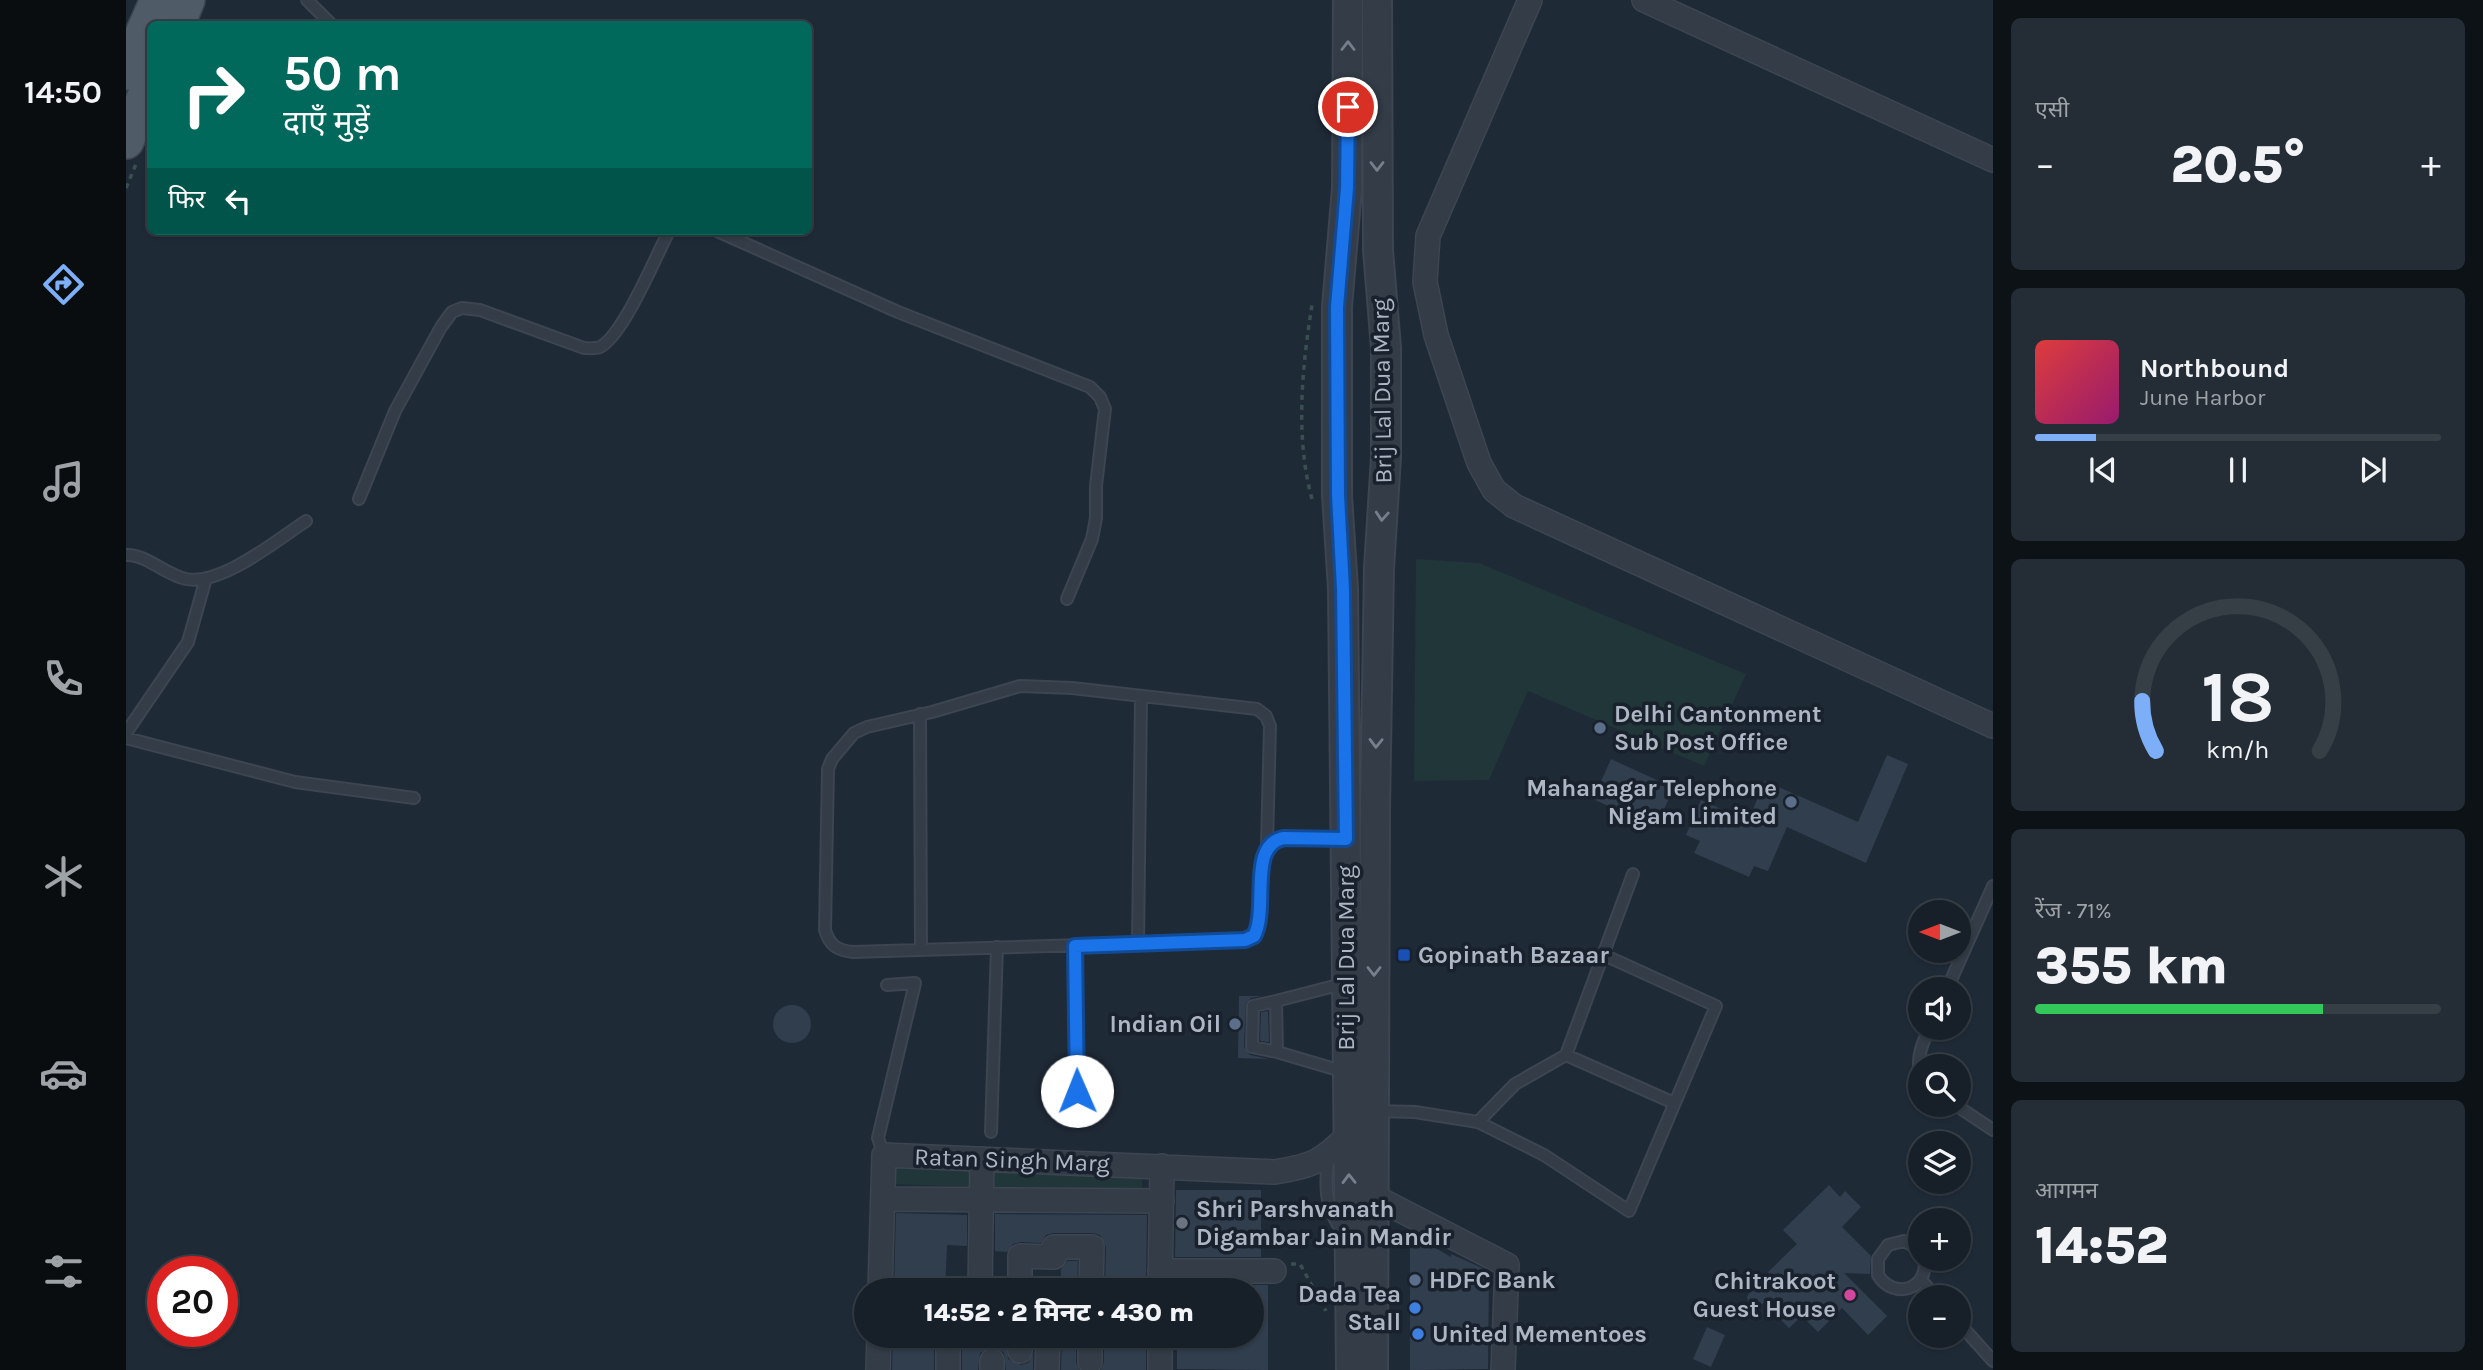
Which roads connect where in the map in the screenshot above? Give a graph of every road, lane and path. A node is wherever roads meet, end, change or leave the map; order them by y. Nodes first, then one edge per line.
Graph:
1 (158, 0) edge
2 (187, 0) edge
3 (307, 0) edge
4 (1348, 0) edge
5 (1377, 0) edge
6 (1530, 0) edge
7 (1644, 0) edge
8 (149, 21) edge
9 (178, 21) edge
10 (328, 21) edge
11 (147, 25) edge
12 (126, 72) edge
13 (147, 92) edge
14 (126, 141) edge
15 (1993, 160) edge
16 (667, 235) edge
17 (725, 235) edge
18 (359, 499) dead end
19 (306, 522) dead end
20 (126, 555) edge
21 (206, 578) junction
22 (1067, 600) dead end
23 (1141, 698) junction
24 (920, 714) junction
25 (1993, 726) edge
26 (126, 733) edge
27 (126, 738) edge
28 (414, 798) dead end
29 (1346, 839) junction
30 (1267, 845) junction
31 (1633, 874) dead end
32 (1993, 886) edge
33 (1989, 908) edge
34 (1139, 944) junction
35 (1075, 946) junction
36 (997, 947) junction
37 (921, 948) junction
38 (1604, 955) junction
39 (1953, 977) edge
40 (1346, 983) junction
41 (887, 985) dead end
42 (1276, 1001) junction
43 (1277, 1052) junction
44 (1566, 1055) junction
45 (1348, 1072) junction
46 (1674, 1103) junction
47 (1374, 1111) junction
48 (1077, 1115) dead end
49 (1971, 1115) edge
50 (1478, 1122) junction
51 (1993, 1130) edge
52 (991, 1132) dead end
53 (1348, 1136) junction
54 (884, 1155) junction
55 (1328, 1156) junction
56 (982, 1159) junction
57 (1163, 1166) junction
58 (1373, 1196) junction
59 (883, 1199) junction
60 (981, 1200) junction
61 (1161, 1201) junction
62 (1349, 1239) junction
63 (1908, 1242) edge
64 (1278, 1267) joint
65 (1925, 1271) edge
66 (880, 1278) edge
67 (980, 1278) edge
68 (1020, 1278) edge
69 (1091, 1278) edge
70 (1160, 1278) edge
71 (1178, 1278) edge
72 (1921, 1280) junction
73 (1925, 1285) edge
74 (1329, 1317) dead end
75 (1971, 1336) edge
76 (879, 1348) edge
77 (948, 1348) edge
78 (1048, 1348) edge
79 (1090, 1348) edge
80 (1160, 1348) edge
81 (1993, 1361) edge
82 (1090, 1362) dead end
83 (948, 1369) edge
84 (878, 1370) edge
85 (1047, 1370) edge
86 (1160, 1370) edge
87 (1351, 1370) edge
88 (1373, 1370) edge
89 (1503, 1370) edge

1 - 8 main road
2 - 9 main road
3 - 10 lane
29 -> 4 street, Brij Lal Dua Marg
5 -> 47 street, Brij Lal Dua Marg
6 - 25 street
7 - 15 street
11 - 12 main road
13 - 14 main road
16 - 18 lane
17 - 22 lane
19 - 21 lane
20 - 21 lane
21 - 26 lane
23 - 24 lane
23 - 30 lane
23 - 34 lane
24 - 37 lane
24 - 37 lane
27 - 28 lane
29 - 30 lane
29 - 40 street, Brij Lal Dua Marg
30 - 34 lane
31 - 38 lane
32 - 33 lane
33 - 39 lane
34 - 35 lane
35 - 36 lane
35 - 48 lane
36 - 37 lane
36 - 52 lane
38 - 44 lane
38 - 46 lane
40 - 42 lane
40 - 45 street, Brij Lal Dua Marg
41 - 54 lane
42 - 43 lane
42 - 43 lane
43 - 45 lane
44 - 46 lane
44 - 50 lane
45 - 53 street, Brij Lal Dua Marg
46 - 50 lane
47 - 50 lane
47 - 58 street, Brij Lal Dua Marg
49 - 51 lane
53 - 55 street
62 -> 53 street, Brij Lal Dua Marg
54 - 56 street, Ratan Singh Marg
54 - 59 street, Ratan Singh Marg
55 - 57 street, Ratan Singh Marg
55 - 62 lane
56 - 57 street, Ratan Singh Marg
56 - 60 street
57 - 61 street
58 - 88 street, Brij Lal Dua Marg
58 - 89 street
59 - 60 street
59 - 66 street, Ratan Singh Marg
60 - 61 street
60 - 67 street
61 - 70 street
62 - 87 street, Brij Lal Dua Marg
63 - 72 lane
64 - 71 street
64 - 74 path
65 - 72 lane
68 - 69 street
72 - 73 lane
75 - 81 lane
76 - 84 street
77 - 83 street
78 - 85 street
79 - 82 street
80 - 86 street

